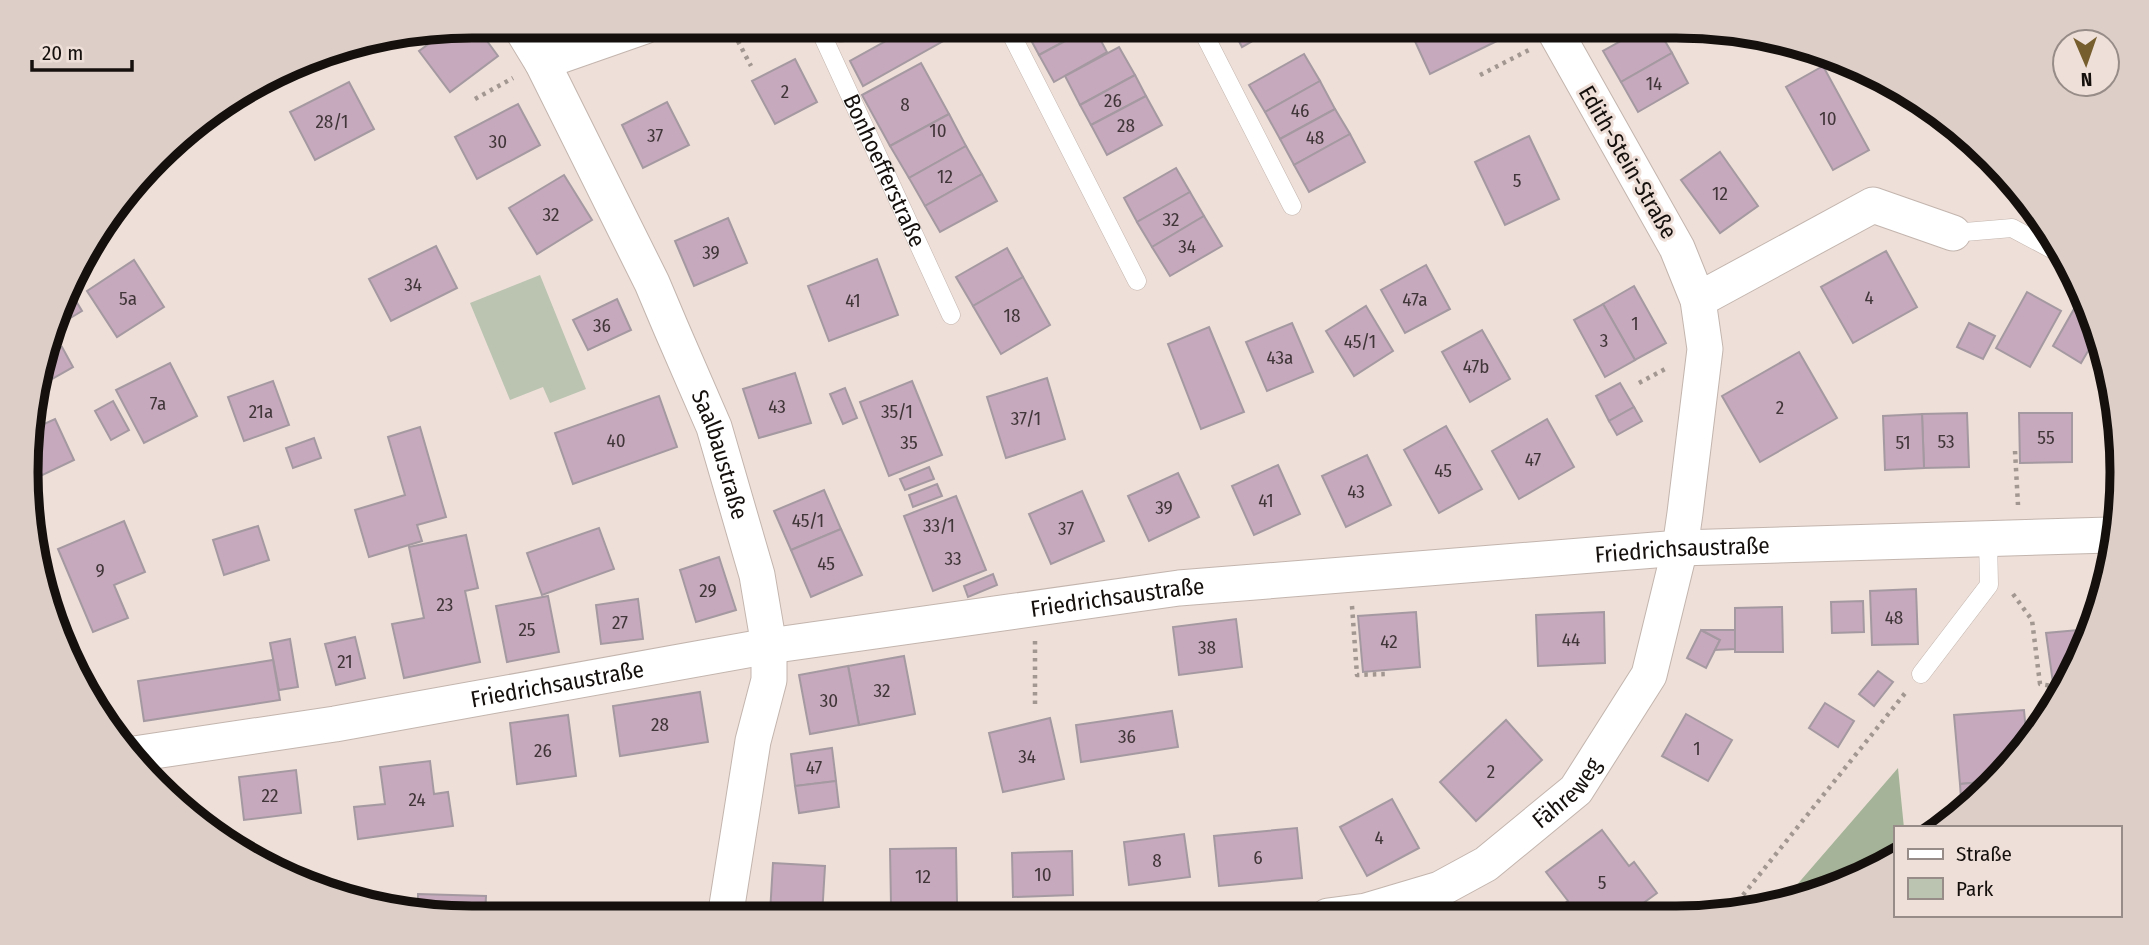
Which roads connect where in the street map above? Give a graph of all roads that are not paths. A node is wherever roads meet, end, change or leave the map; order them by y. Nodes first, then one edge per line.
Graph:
1 (527, 38) edge
2 (610, 38) edge
3 (824, 38) edge
4 (1013, 38) edge
5 (1206, 38) edge
6 (1558, 38) edge
7 (541, 62) junction
8 (1292, 206) dead end
9 (1953, 233) joint
10 (2046, 246) edge
11 (1137, 281) dead end
12 (1698, 300) junction
13 (951, 315) dead end
14 (2106, 535) edge
15 (2004, 538) junction
16 (1680, 548) junction
17 (769, 646) junction
18 (1921, 674) road end
19 (141, 753) edge
20 (727, 906) edge
21 (1383, 906) edge

1 - 7 street, Saalbaustraße
2 - 7 street
3 - 13 lane, Bonhoefferstraße
4 - 11 lane
5 - 8 lane
6 - 12 street, Edith-Stein-Straße
7 - 17 street, Saalbaustraße
9 - 10 lane
9 - 12 street
12 - 16 street, Edith-Stein-Straße
14 - 15 street, Friedrichsaustraße
15 - 16 street, Friedrichsaustraße
15 - 18 lane
16 - 17 street, Friedrichsaustraße
16 - 21 street, Fähreweg
17 - 19 street, Friedrichsaustraße
17 - 20 street, Saalbaustraße

